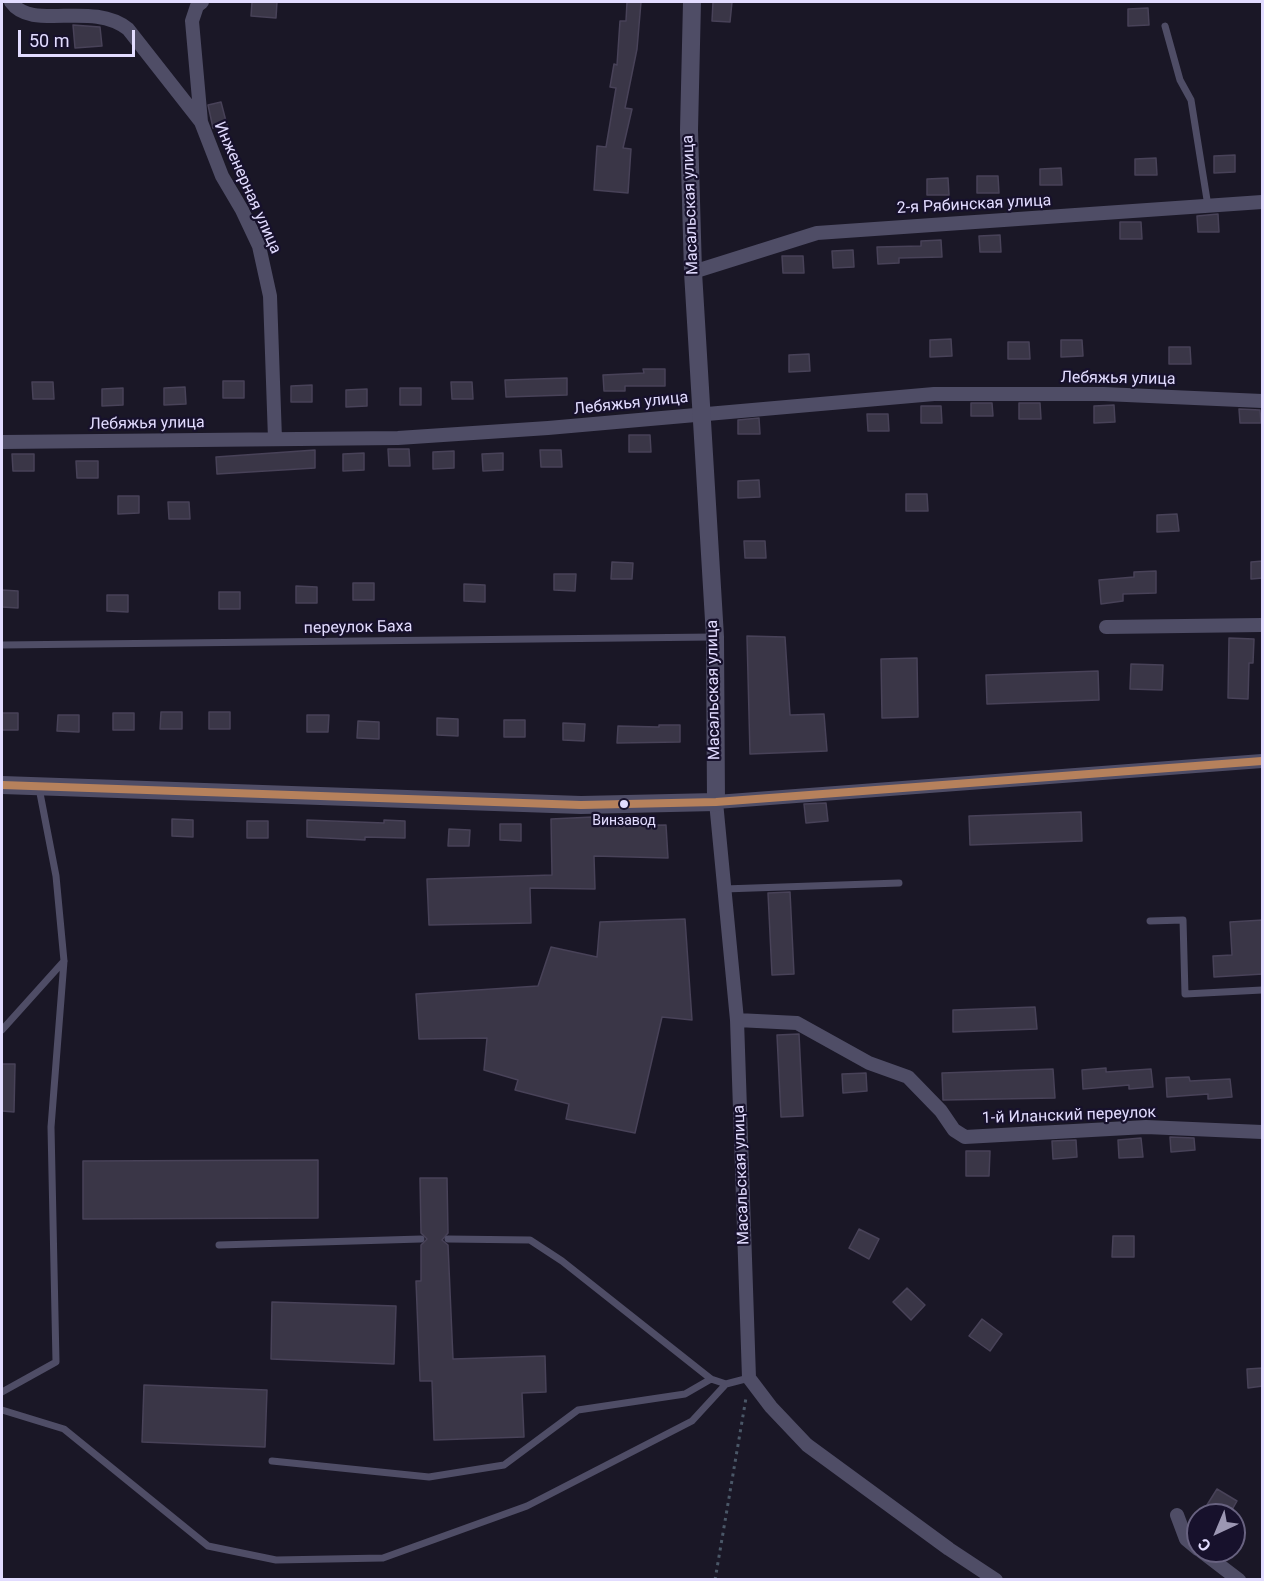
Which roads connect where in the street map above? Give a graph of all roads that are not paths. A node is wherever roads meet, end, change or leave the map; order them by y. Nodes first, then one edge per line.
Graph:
1 (11, 2) edge
2 (202, 2) edge
3 (692, 2) edge
4 (1165, 26) dead end
5 (201, 122) junction
6 (1263, 202) edge
7 (1208, 206) junction
8 (693, 272) junction
9 (1263, 401) edge
10 (701, 413) junction
11 (275, 439) junction
12 (2, 442) edge
13 (1263, 625) edge
14 (1106, 627) dead end
15 (715, 637) junction
16 (2, 645) edge
17 (1263, 761) edge
18 (2, 785) edge
19 (39, 788) junction
20 (716, 802) junction
21 (899, 883) dead end
22 (724, 889) junction
23 (1150, 921) dead end
24 (64, 961) junction
25 (1263, 990) edge
26 (737, 1020) junction
27 (2, 1030) edge
28 (1263, 1132) edge
29 (421, 1239) dead end
30 (448, 1239) dead end
31 (219, 1245) dead end
32 (749, 1378) junction
33 (711, 1379) junction
34 (726, 1384) junction
35 (2, 1392) edge
36 (2, 1410) edge
37 (272, 1461) dead end
38 (1177, 1515) dead end
39 (1186, 1539) edge
40 (1216, 1563) edge
41 (996, 1580) edge
42 (1239, 1580) edge

1 - 5 street, Инженерная улица
2 - 5 street
3 - 8 street, Масальская улица
4 - 7 lane
5 - 11 street, Инженерная улица
6 - 7 street, 2-я Рябинская улица
7 - 8 street, 2-я Рябинская улица
8 - 10 street, Масальская улица
9 - 10 street, Лебяжья улица
10 - 11 street, Лебяжья улица
10 - 15 street, Масальская улица
11 - 12 street, Лебяжья улица
13 - 14 street
15 - 16 lane, переулок Баха
15 - 20 street, Масальская улица
17 - 20 street
18 - 19 street
19 - 20 street
19 - 24 lane
20 - 22 street, Масальская улица
21 - 22 lane
22 - 26 street, Масальская улица
23 - 25 lane
24 - 27 lane
24 - 35 lane
26 - 28 street, 1-й Иланский переулок
26 - 32 street, Масальская улица
29 - 31 lane
30 - 33 lane
32 - 34 lane
32 - 41 street
33 - 34 lane
33 - 37 lane
34 - 36 lane
38 - 39 street
40 - 42 street

